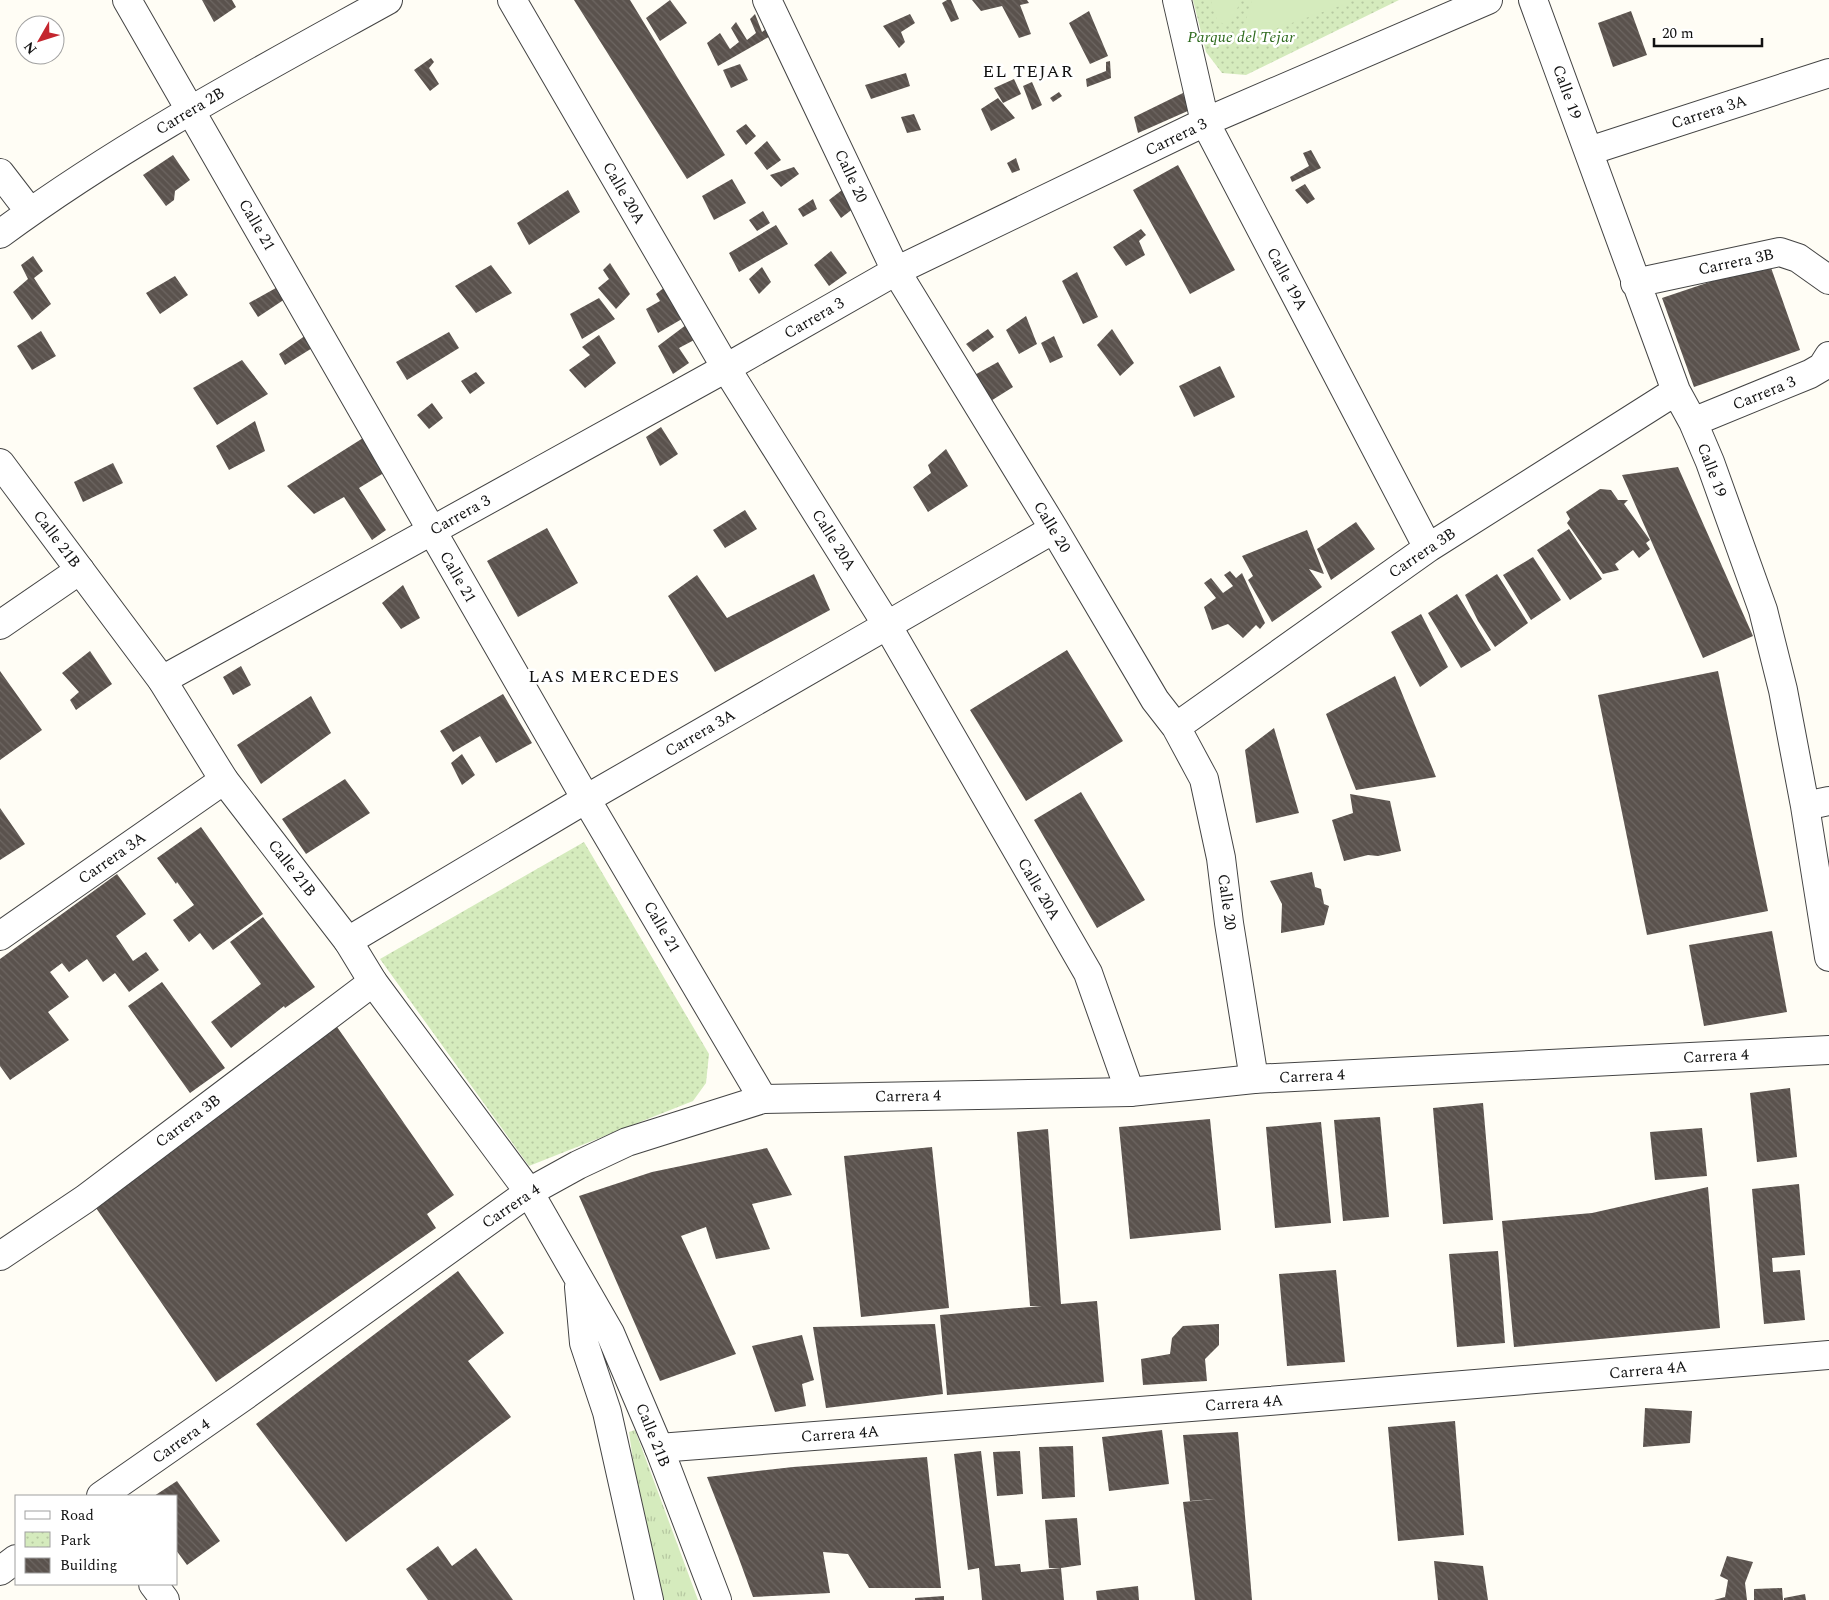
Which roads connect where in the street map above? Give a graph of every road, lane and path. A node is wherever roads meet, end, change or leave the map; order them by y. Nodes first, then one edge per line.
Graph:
1 (127, 0) edge
2 (388, 0) edge
3 (512, 0) edge
4 (767, 0) edge
5 (1177, 0) edge
6 (1488, 0) edge
7 (1533, 0) edge
8 (1829, 73) edge
9 (190, 109) junction
10 (1205, 122) junction
11 (1589, 151) junction
12 (0, 173) edge
13 (30, 212) junction
14 (0, 234) edge
15 (896, 272) junction
16 (1829, 280) edge
17 (1636, 283) junction
18 (1829, 356) edge
19 (726, 368) junction
20 (1676, 391) junction
21 (1693, 422) junction
22 (0, 463) edge
23 (1054, 529) junction
24 (432, 531) junction
25 (1428, 548) junction
26 (80, 570) junction
27 (887, 624) junction
28 (0, 626) edge
29 (162, 680) junction
30 (1176, 727) junction
31 (224, 780) junction
32 (586, 799) junction
33 (1817, 803) edge
34 (0, 936) edge
35 (348, 940) junction
36 (1829, 957) edge
37 (373, 982) junction
38 (1829, 1050) edge
39 (1254, 1079) junction
40 (1130, 1092) junction
41 (763, 1099) junction
42 (529, 1192) junction
43 (0, 1256) edge
44 (578, 1276) junction
45 (1829, 1355) edge
46 (659, 1448) junction
47 (102, 1495) edge
48 (15, 1560) edge
49 (0, 1571) edge
50 (154, 1585) edge
51 (165, 1600) edge
52 (649, 1600) edge
53 (717, 1600) edge

1 - 9 street, Calle 21
2 - 9 street, Carrera 2B
3 - 19 street, Calle 20A
4 - 15 street, Calle 20
5 - 10 street, Calle 19A
6 - 10 street, Carrera 3
7 - 11 street, Calle 19
8 - 11 street, Carrera 3A
9 - 13 street, Carrera 2B
9 - 24 street, Calle 21
10 - 15 street, Carrera 3
10 - 25 street, Calle 19A
11 - 17 street, Calle 19
12 - 13 street
13 - 14 street, Carrera 2B
15 - 19 street, Carrera 3
15 - 23 street, Calle 20
16 - 17 street, Carrera 3B
17 - 20 street, Calle 19
18 - 21 street, Carrera 3
19 - 24 street, Carrera 3
19 - 27 street, Calle 20A
20 - 21 street, Calle 19
20 - 25 street, Carrera 3B
21 - 33 street, Calle 19
22 - 26 street, Calle 21B
23 - 27 street, Carrera 3A
23 - 30 street, Calle 20
24 - 29 street, Carrera 3
24 - 32 street, Calle 21
25 - 30 street, Carrera 3B
26 - 28 street
26 - 29 street, Calle 21B
27 - 32 street, Carrera 3A
27 - 40 street, Calle 20A
29 - 31 street, Calle 21B
30 - 39 street, Calle 20
31 - 34 street, Carrera 3A
31 - 35 street, Calle 21B
32 - 35 street, Carrera 3A
32 - 41 street, Calle 21
33 - 36 street, Calle 19
35 - 37 street, Calle 21B
37 - 42 street, Calle 21B
37 - 43 street, Carrera 3B
38 - 39 street, Carrera 4
39 - 40 street, Carrera 4
40 - 41 street, Carrera 4
41 - 42 street, Carrera 4
42 - 44 street, Calle 21B
42 - 47 street, Carrera 4
44 - 46 street, Calle 21B
44 - 52 street, Calle 21B
45 - 46 street, Carrera 4A
46 - 53 street, Calle 21B
48 - 49 street
50 - 51 street

